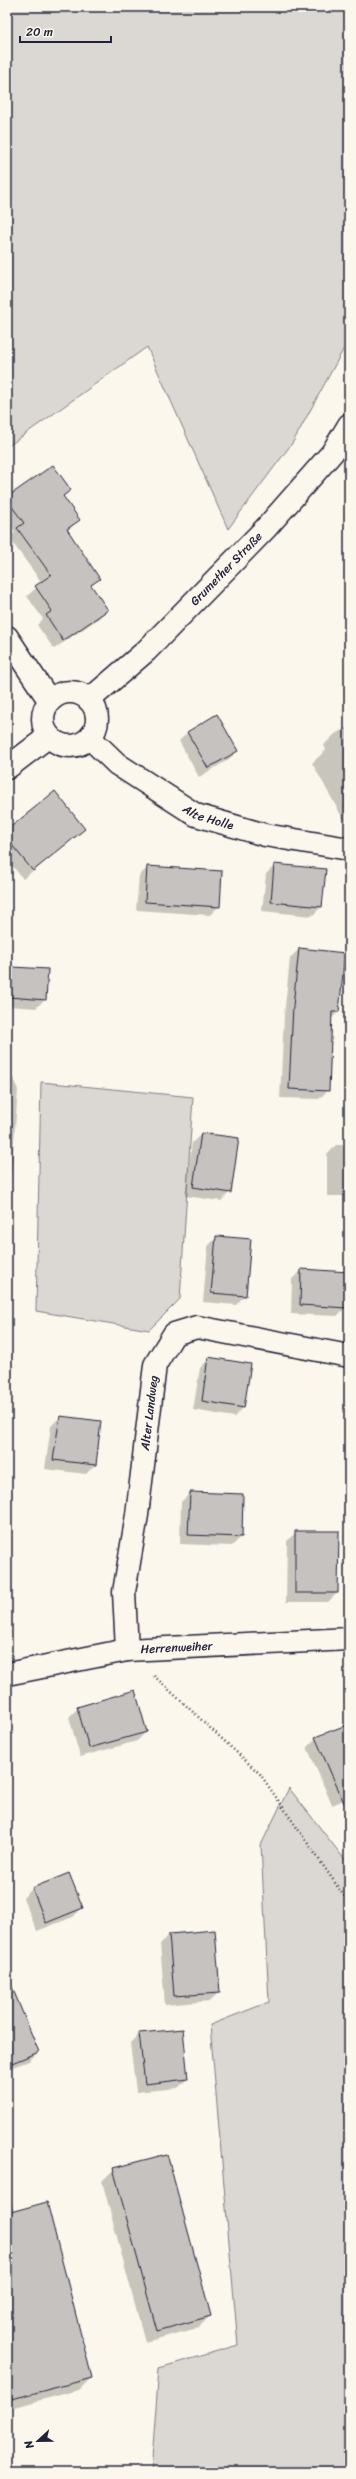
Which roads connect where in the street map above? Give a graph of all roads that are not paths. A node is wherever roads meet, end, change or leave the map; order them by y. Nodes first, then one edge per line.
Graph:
1 (349, 425) edge
2 (7, 637) edge
3 (49, 700) junction
4 (89, 700) junction
5 (49, 736) junction
6 (90, 738) junction
7 (7, 768) edge
8 (349, 849) edge
9 (349, 1356) edge
10 (349, 1638) edge
11 (127, 1650) junction
12 (7, 1674) edge

1 - 4 street, Grumether Straße
2 - 3 street
3 - 4 street
3 - 5 street
4 - 6 street
5 - 6 street
5 - 7 street
6 - 8 street, Alte Holle
9 - 11 street, Alter Landweg
10 - 11 street, Herrenweiher
11 - 12 street, Herrenweiher

